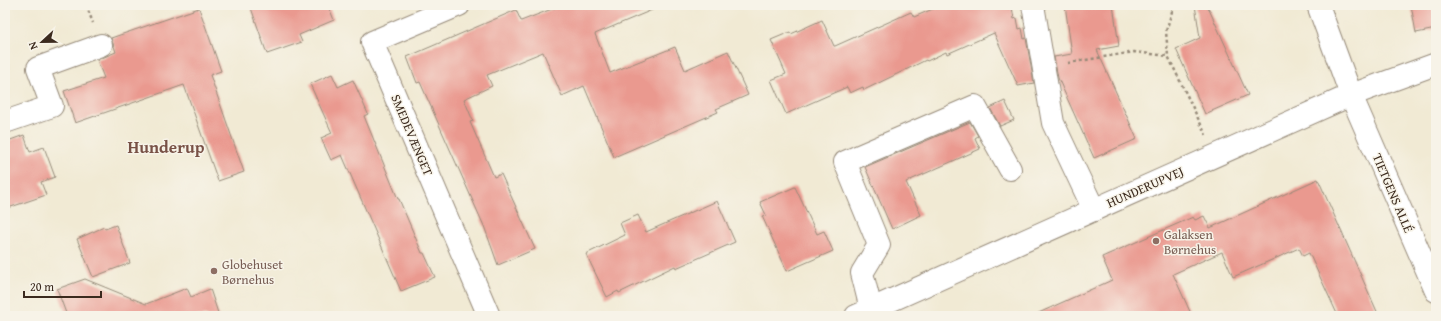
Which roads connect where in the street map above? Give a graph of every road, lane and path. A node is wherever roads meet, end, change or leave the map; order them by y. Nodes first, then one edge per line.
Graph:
1 (459, 5) edge
2 (1033, 5) edge
3 (1174, 5) edge
4 (1318, 5) edge
5 (101, 45) dead end
6 (1168, 56) junction
7 (1436, 64) edge
8 (1043, 68) junction
9 (1351, 94) junction
10 (5, 122) edge
11 (1215, 155) junction
12 (1010, 169) dead end
13 (1094, 210) junction
14 (1436, 291) edge
15 (863, 313) edge
16 (489, 316) edge

1 - 16 street, SMEDEVÆNGET
2 - 8 street
3 - 6 path
4 - 9 street, TIETGENS ALLÉ
5 - 10 street
6 - 8 path
6 - 11 path
7 - 9 street, HUNDERUPVEJ
8 - 13 street
9 - 11 street, HUNDERUPVEJ
9 - 14 street, TIETGENS ALLÉ
11 - 13 street, HUNDERUPVEJ
12 - 15 street
13 - 15 street, HUNDERUPVEJ

